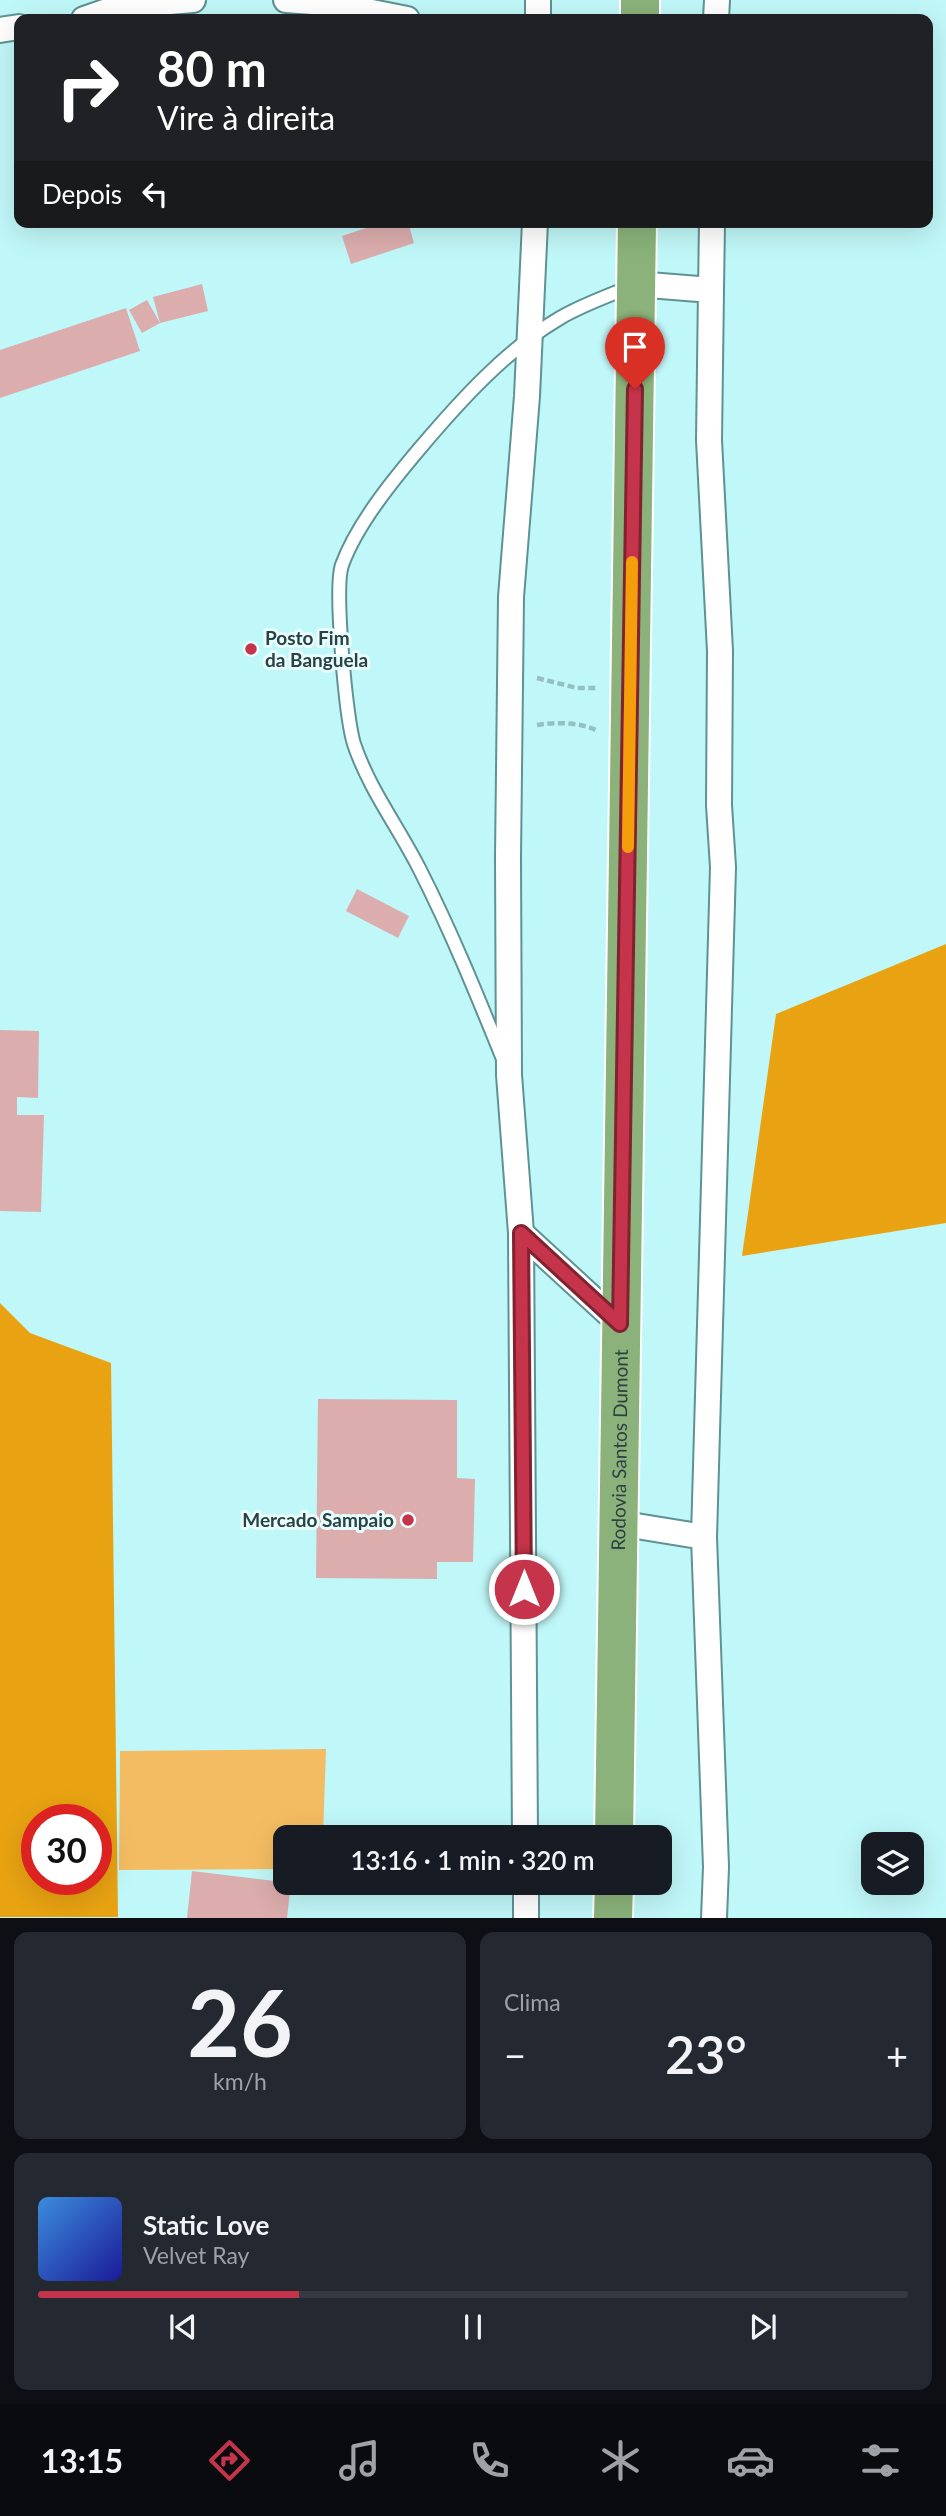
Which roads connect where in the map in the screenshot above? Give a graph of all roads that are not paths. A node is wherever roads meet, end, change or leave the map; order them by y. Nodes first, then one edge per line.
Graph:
1 (193, 0) edge
2 (286, 0) edge
3 (99, 14) edge
4 (382, 14) edge
5 (536, 228) edge
6 (637, 228) edge
7 (712, 228) edge
8 (636, 284) junction
9 (711, 290) junction
10 (528, 339) junction
11 (509, 1075) junction
12 (521, 1233) junction
13 (620, 1324) junction
14 (618, 1523) junction
15 (704, 1537) junction
16 (525, 1825) edge
17 (614, 1825) edge
18 (526, 1895) edge
19 (614, 1895) edge
20 (526, 1917) edge
21 (613, 1917) edge
22 (714, 1917) edge

1 - 3 street
2 - 4 street
5 - 10 street
6 - 8 highway, Rodovia Santos Dumont
7 - 9 street
8 - 9 street
8 - 10 lane
8 - 13 highway, Rodovia Santos Dumont
9 - 15 street
10 - 11 street
10 - 11 lane
11 - 12 street
12 - 13 street
12 - 16 street
13 - 14 highway, Rodovia Santos Dumont
14 - 15 street
14 - 17 highway, Rodovia Santos Dumont
15 - 22 street
18 - 20 street
19 - 21 highway

